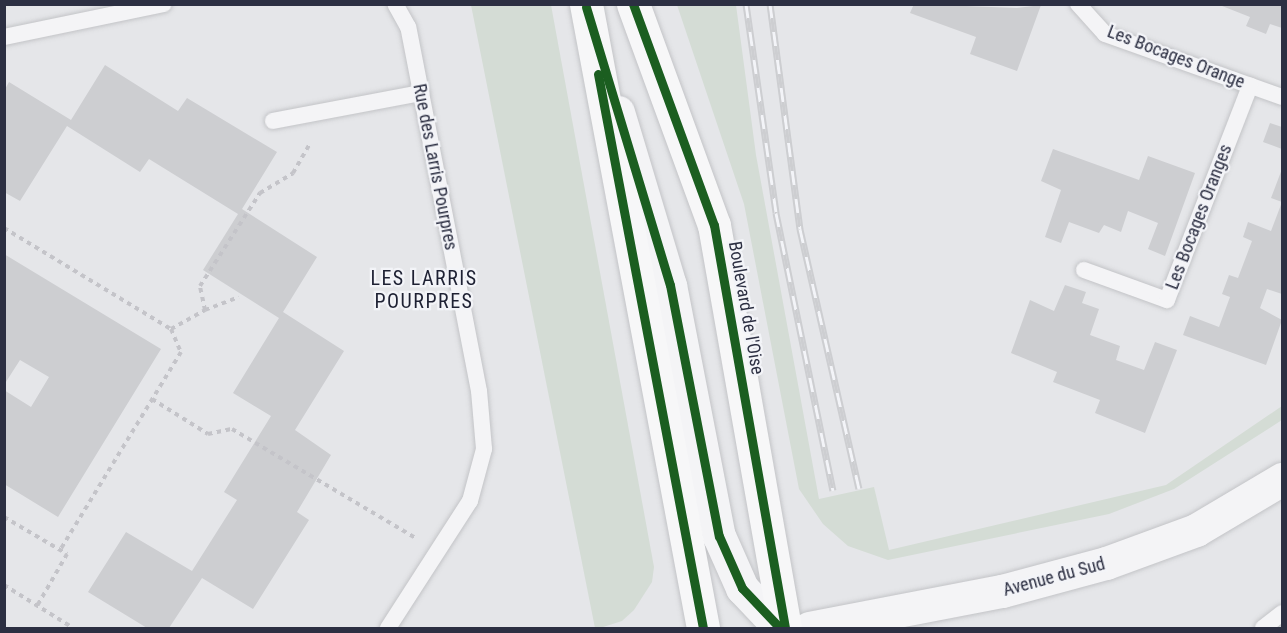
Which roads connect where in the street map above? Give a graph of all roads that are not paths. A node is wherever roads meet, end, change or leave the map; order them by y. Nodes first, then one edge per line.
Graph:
1 (164, 4) edge
2 (395, 4) edge
3 (409, 4) edge
4 (633, 4) edge
5 (1078, 4) edge
6 (586, 6) edge
7 (408, 27) junction
8 (4, 37) edge
9 (1250, 86) junction
10 (421, 93) junction
11 (1282, 97) edge
12 (273, 121) dead end
13 (1084, 270) dead end
14 (1282, 479) edge
15 (1281, 618) edge
16 (387, 628) edge
17 (703, 628) edge
18 (780, 628) edge
19 (784, 628) edge
20 (810, 628) edge
21 (1263, 628) edge

1 - 8 lane
2 - 7 lane, Rue des Larris Pourpres
3 - 7 lane
4 - 19 main road, Boulevard de l'Oise
5 - 9 lane, Les Bocages Orange
6 - 17 main road
6 - 18 street
7 - 10 lane, Rue des Larris Pourpres
9 - 11 lane, Les Bocages Orange
9 - 13 lane, Les Bocages Oranges
10 - 12 lane
10 - 16 lane, Rue des Larris Pourpres
14 - 20 street, Avenue du Sud
15 - 21 lane

